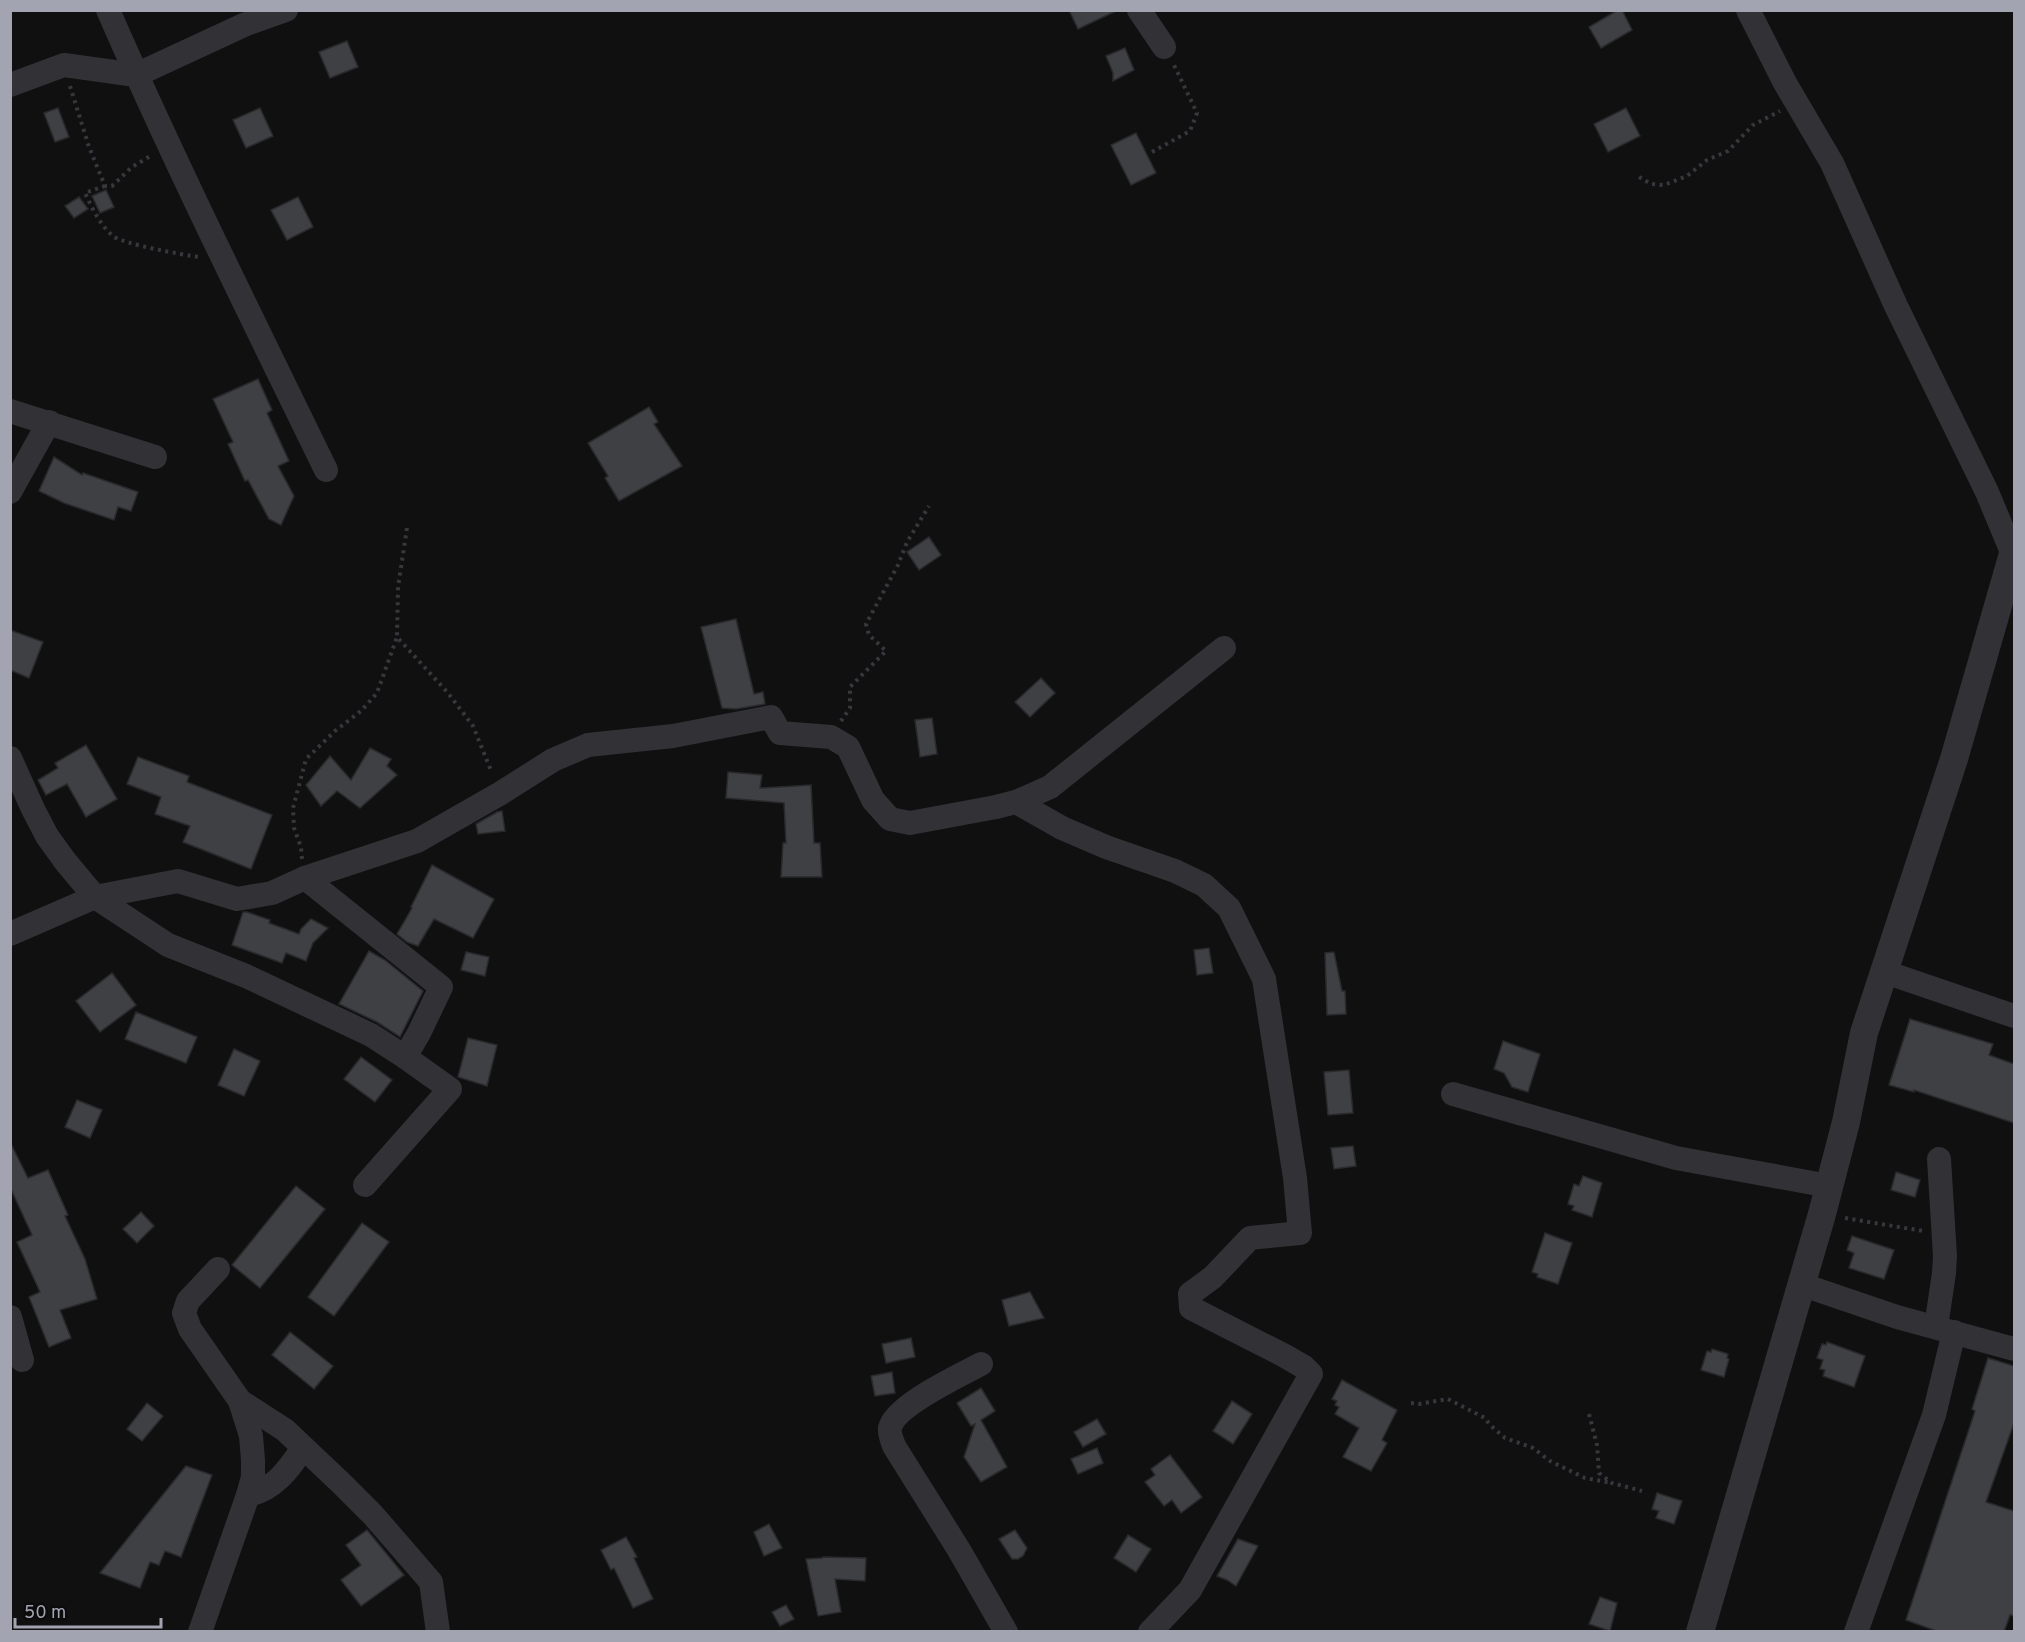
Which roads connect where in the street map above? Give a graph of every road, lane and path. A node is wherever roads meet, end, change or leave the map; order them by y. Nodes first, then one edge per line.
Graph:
1 (108, 10) edge
2 (286, 10) edge
3 (1140, 10) edge
4 (1748, 10) edge
5 (247, 17) edge
6 (1164, 47) joint
7 (64, 65) junction
8 (136, 75) junction
9 (10, 85) edge
10 (1796, 102) junction
11 (169, 144) junction
12 (1152, 152) dead end
13 (1639, 177) dead end
14 (105, 186) junction
15 (223, 259) junction
16 (10, 411) edge
17 (49, 422) junction
18 (155, 457) dead end
19 (326, 470) dead end
20 (10, 492) edge
21 (929, 507) dead end
22 (407, 528) dead end
23 (2014, 554) edge
24 (397, 637) junction
25 (1224, 648) dead end
26 (831, 736) junction
27 (10, 758) edge
28 (501, 793) junction
29 (1016, 802) junction
30 (305, 878) junction
31 (95, 897) junction
32 (10, 934) edge
33 (1885, 972) junction
34 (2014, 1016) edge
35 (405, 1057) junction
36 (1454, 1094) dead end
37 (1939, 1159) dead end
38 (365, 1185) dead end
39 (1829, 1186) junction
40 (1822, 1214) junction
41 (1945, 1234) junction
42 (218, 1269) dead end
43 (1803, 1284) junction
44 (10, 1317) edge
45 (1945, 1329) junction
46 (2014, 1349) edge
47 (22, 1360) dead end
48 (981, 1364) dead end
49 (240, 1401) junction
50 (1411, 1403) dead end
51 (1589, 1414) dead end
52 (303, 1448) junction
53 (1612, 1483) junction
54 (1642, 1491) dead end
55 (248, 1495) junction
56 (200, 1632) edge
57 (438, 1632) edge
58 (1006, 1632) edge
59 (1150, 1632) edge
60 (1700, 1632) edge
61 (1856, 1632) edge

1 - 8 street
2 - 5 street
3 - 6 street
4 - 10 street
5 - 8 street
6 - 12 path
7 - 8 street
7 - 9 street
7 - 14 path
8 - 11 street
10 - 13 path
10 - 23 street
11 - 14 path
11 - 15 street
14 - 15 path
15 - 19 street
16 - 17 street
17 - 18 street
17 - 20 street
21 - 26 path
22 - 24 path
23 - 33 street
24 - 28 path
24 - 30 path
25 - 29 street
26 - 28 street
26 - 29 street
27 - 31 street
28 - 30 street
29 - 59 street
30 - 31 street
30 - 35 street
31 - 32 street
31 - 35 street
33 - 34 street
33 - 39 street
35 - 38 street
36 - 39 street
37 - 41 street
39 - 40 street
40 - 41 path
40 - 43 street
41 - 45 street
42 - 49 street
43 - 45 street
43 - 60 street
44 - 47 street
45 - 46 street
45 - 61 street
48 - 58 street
49 - 52 street
49 - 55 street
50 - 53 path
51 - 53 path
52 - 55 street
52 - 57 street
53 - 54 path
55 - 56 street

